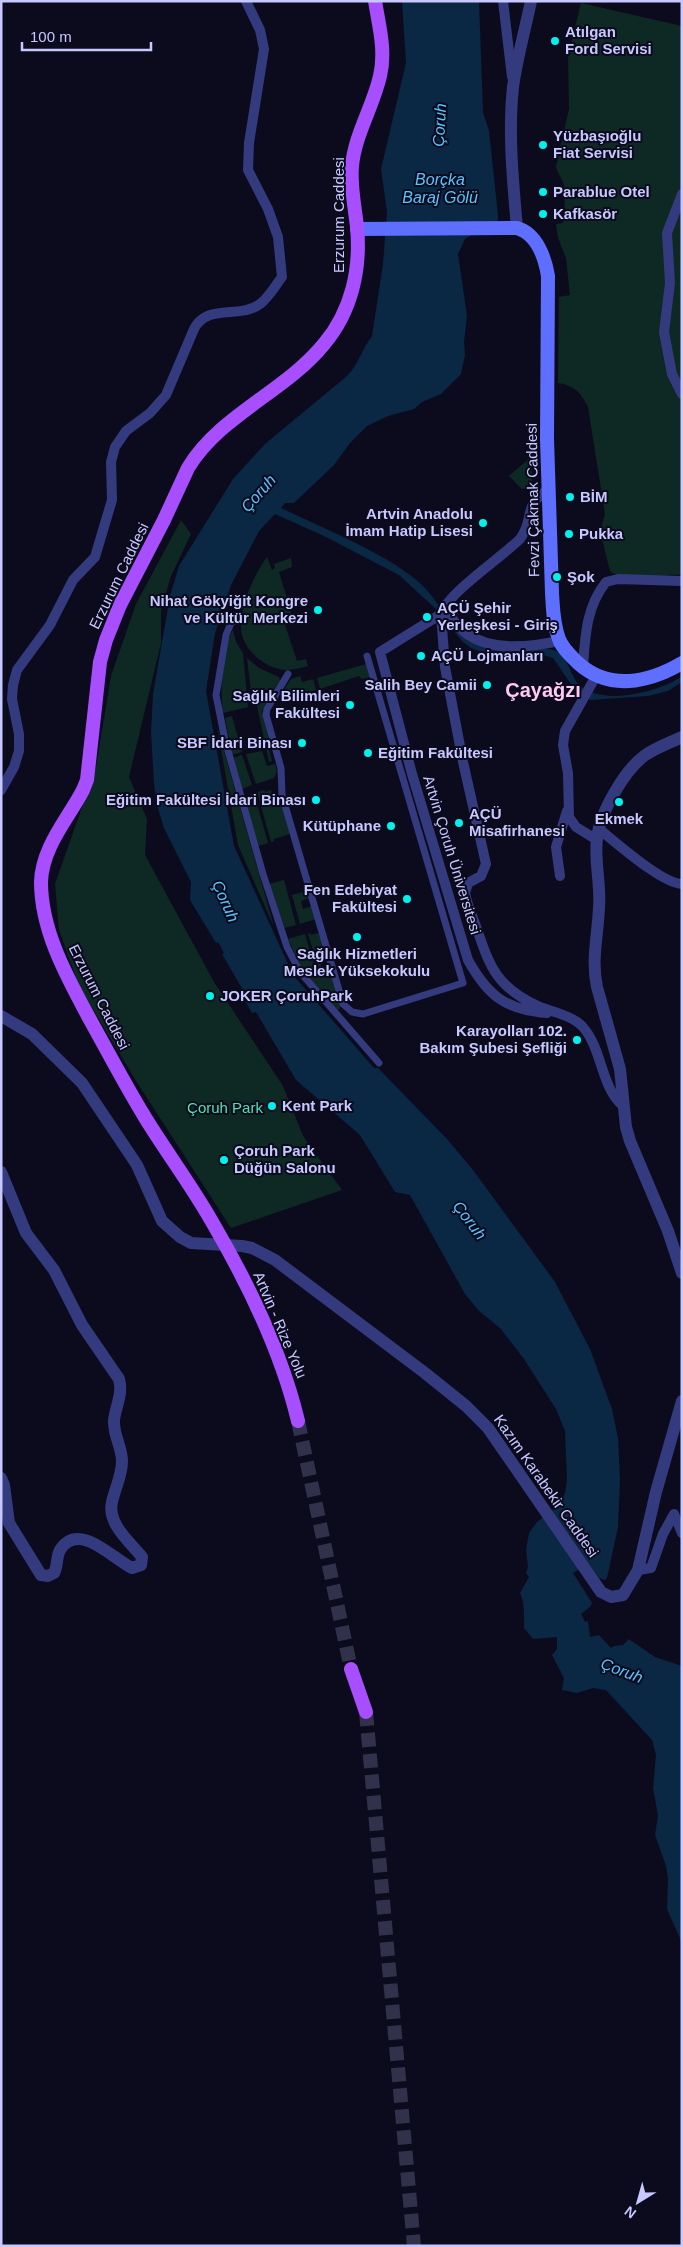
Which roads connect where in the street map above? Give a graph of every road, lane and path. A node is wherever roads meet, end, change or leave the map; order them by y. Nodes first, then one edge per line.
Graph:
1 (246, 1) edge
2 (375, 1) edge
3 (503, 1) edge
4 (531, 1) edge
5 (513, 86) junction
6 (682, 194) edge
7 (517, 228) junction
8 (358, 229) junction
9 (682, 394) edge
10 (549, 489) junction
11 (682, 581) edge
12 (443, 611) junction
13 (239, 618) dead end
14 (559, 641) junction
15 (367, 656) dead end
16 (682, 663) edge
17 (583, 667) junction
18 (288, 674) dead end
19 (596, 676) junction
20 (681, 739) edge
21 (1, 790) edge
22 (567, 810) junction
23 (598, 834) junction
24 (560, 876) dead end
25 (682, 884) edge
26 (556, 1013) junction
27 (1, 1016) edge
28 (379, 1063) dead end
29 (624, 1106) junction
30 (1, 1172) edge
31 (668, 1231) junction
32 (226, 1245) junction
33 (682, 1249) edge
34 (682, 1273) edge
35 (682, 1401) edge
36 (298, 1421) tunnel mouth
37 (1, 1478) edge
38 (682, 1533) edge
39 (638, 1570) junction
40 (351, 1669) tunnel mouth
41 (366, 1712) tunnel mouth

1 - 21 street
2 - 8 main road, Erzurum Caddesi
3 - 5 street
4 - 5 street
5 - 7 street
6 - 9 street
7 - 8 main road
7 - 10 main road, Fevzi Çakmak Caddesi
8 - 32 main road, Erzurum Caddesi
10 - 12 street
10 - 14 main road, Fevzi Çakmak Caddesi
11 - 17 street
12 - 14 street
12 - 26 street
12 - 26 street, Artvin Çoruh Üniversitesi
13 - 28 street
14 - 17 main road
15 - 18 street
16 - 19 main road
17 - 19 main road
19 - 22 street
20 - 23 street
22 - 23 street
22 - 24 street
23 - 25 street
23 - 29 street
26 - 29 street
27 - 32 street, Kazım Karabekir Caddesi
29 - 31 street
30 - 37 street
31 - 33 street
31 - 34 street
32 - 36 main road, Artvin - Rize Yolu
32 - 39 street, Kazım Karabekir Caddesi
35 - 39 street, Kazım Karabekir Caddesi
38 - 39 street
40 - 41 main road

